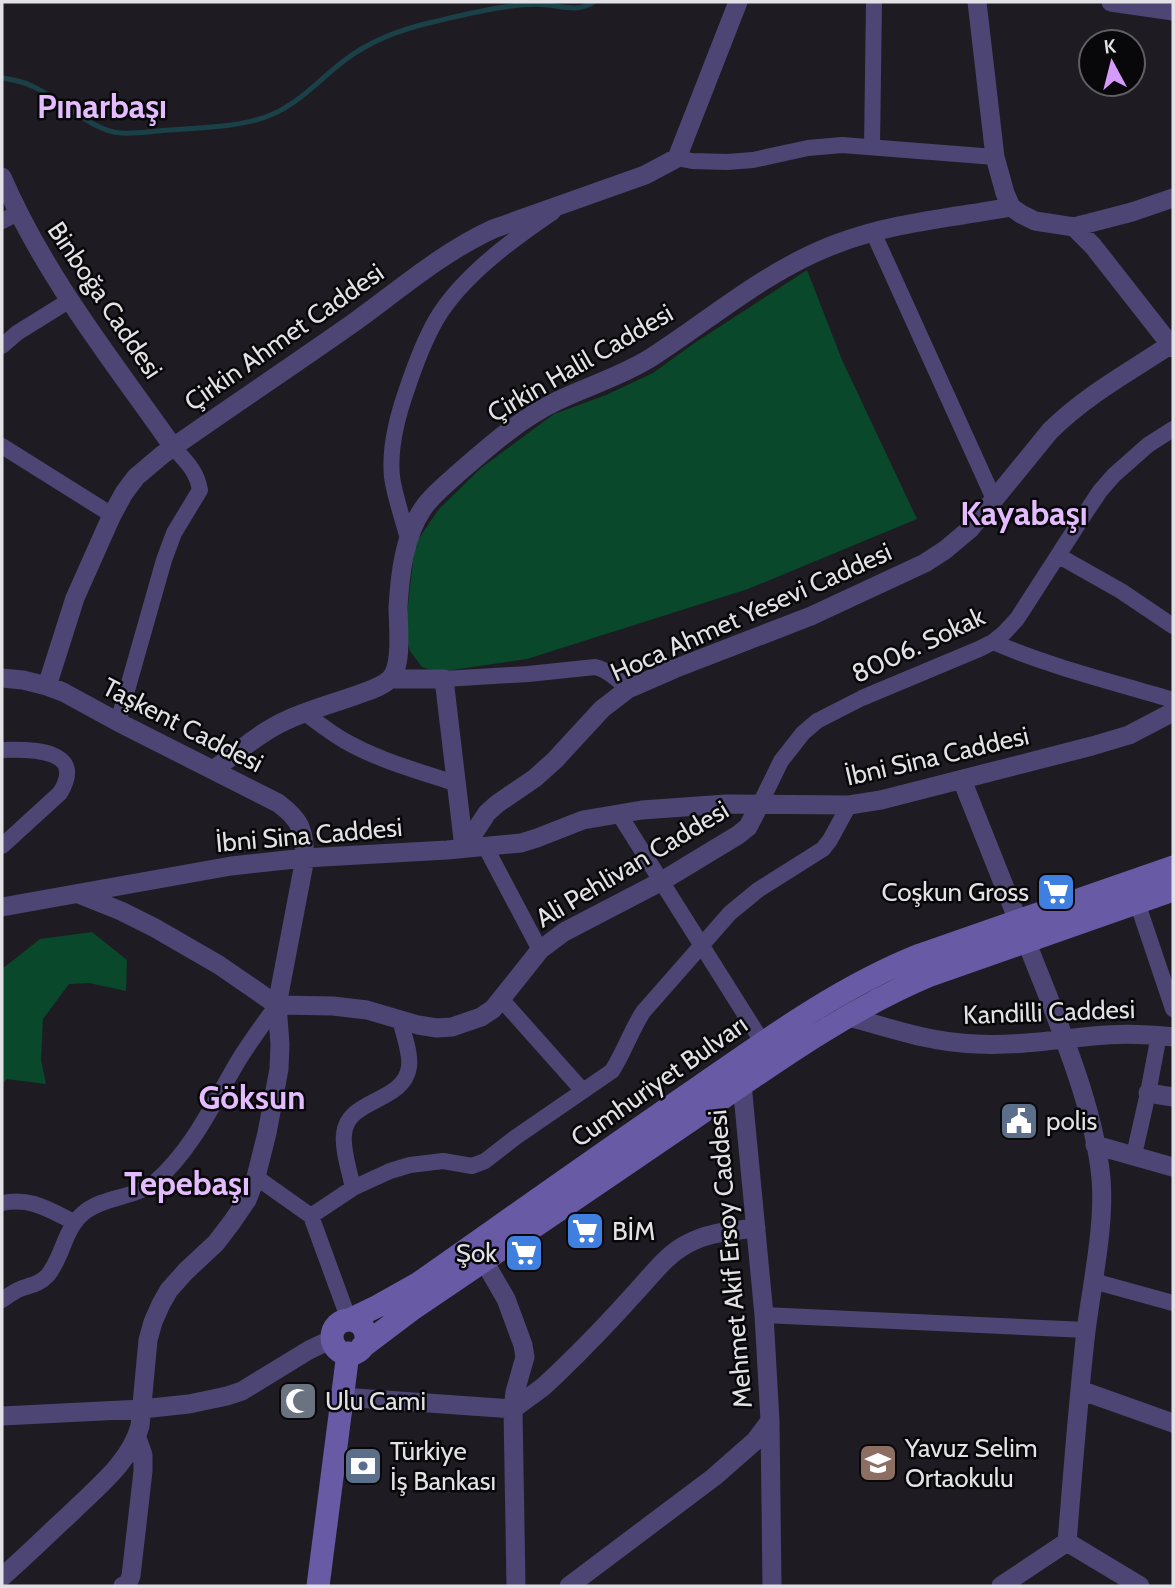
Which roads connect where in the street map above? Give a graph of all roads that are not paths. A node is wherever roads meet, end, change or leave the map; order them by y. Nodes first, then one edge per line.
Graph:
1 (738, 2) edge
2 (874, 2) edge
3 (977, 2) edge
4 (1111, 2) edge
5 (1173, 11) edge
6 (872, 148) junction
7 (995, 157) junction
8 (677, 158) junction
9 (2, 177) edge
10 (1173, 198) edge
11 (567, 203) junction
12 (1011, 207) junction
13 (10, 217) edge
14 (1074, 227) junction
15 (873, 232) junction
16 (70, 300) junction
17 (2, 346) edge
18 (1172, 346) edge
19 (1173, 429) edge
20 (2, 446) edge
21 (173, 447) junction
22 (994, 499) junction
23 (112, 515) junction
24 (408, 540) junction
25 (1059, 556) junction
26 (1173, 626) edge
27 (993, 642) junction
28 (2, 678) edge
29 (390, 679) junction
30 (444, 680) junction
31 (47, 686) junction
32 (628, 689) junction
33 (1173, 699) edge
34 (1173, 712) edge
35 (305, 713) junction
36 (118, 722) junction
37 (2, 750) edge
38 (213, 770) junction
39 (962, 780) junction
40 (457, 784) junction
41 (760, 804) junction
42 (849, 805) junction
43 (619, 814) junction
44 (2, 846) edge
45 (485, 846) junction
46 (464, 848) junction
47 (304, 858) junction
48 (1173, 867) edge
49 (662, 881) junction
50 (1173, 890) edge
51 (80, 894) junction
52 (1138, 902) junction
53 (2, 907) edge
54 (1022, 931) junction
55 (701, 945) junction
56 (540, 950) junction
57 (1168, 976) edge
58 (502, 1000) junction
59 (277, 1005) junction
60 (1173, 1009) edge
61 (846, 1016) junction
62 (400, 1019) junction
63 (1166, 1036) edge
64 (1064, 1039) junction
65 (763, 1043) junction
66 (743, 1084) junction
67 (583, 1091) junction
68 (1148, 1093) junction
69 (1173, 1097) edge
70 (1096, 1145) junction
71 (1134, 1155) junction
72 (1173, 1167) edge
73 (256, 1177) junction
74 (353, 1188) junction
75 (2, 1203) edge
76 (311, 1216) junction
77 (74, 1222) junction
78 (756, 1228) junction
79 (484, 1261) junction
80 (1093, 1280) junction
81 (2, 1300) edge
82 (1173, 1303) edge
83 (764, 1315) junction
84 (349, 1320) junction
85 (1086, 1330) junction
86 (347, 1347) junction
87 (1080, 1390) junction
88 (342, 1397) junction
89 (142, 1409) junction
90 (513, 1409) junction
91 (2, 1416) edge
92 (770, 1421) junction
93 (1173, 1423) edge
94 (137, 1438) junction
95 (1068, 1542) junction
96 (2, 1577) edge
97 (123, 1586) edge
98 (318, 1586) edge
99 (516, 1586) edge
100 (569, 1586) edge
101 (772, 1586) edge
102 (1001, 1586) edge
103 (1140, 1586) edge

1 - 8 street
2 - 6 street
3 - 7 street
4 - 5 street
6 - 7 street
6 - 8 street
7 - 12 street
8 - 11 street, Çirkin Ahmet Caddesi
9 - 13 street, Binboğa Caddesi
10 - 14 street
11 - 21 street, Çirkin Ahmet Caddesi
11 - 24 street
12 - 14 street
12 - 15 street, Çirkin Halil Caddesi
13 - 16 street, Binboğa Caddesi
14 - 18 street
15 - 22 street
15 - 24 street, Çirkin Halil Caddesi
16 - 17 street
16 - 21 street, Binboğa Caddesi
18 - 22 street, Hoca Ahmet Yesevi Caddesi
19 - 25 street, 8006. Sokak
20 - 23 street
21 - 23 street, Çirkin Ahmet Caddesi
21 - 36 street
22 - 32 street, Hoca Ahmet Yesevi Caddesi
23 - 31 street, Çirkin Ahmet Caddesi
24 - 29 street, Çirkin Halil Caddesi
25 - 26 street
25 - 27 street, 8006. Sokak
27 - 33 street
27 - 41 street, 8006. Sokak
28 - 31 street, Taşkent Caddesi
29 - 30 street
29 - 35 street
30 - 32 street
30 - 40 street
31 - 36 street, Taşkent Caddesi
32 - 46 street, Hoca Ahmet Yesevi Caddesi
34 - 39 street, İbni Sina Caddesi
35 - 38 street
35 - 40 street
36 - 38 street, Taşkent Caddesi
37 - 44 street
38 - 47 street, Taşkent Caddesi
39 - 42 street, İbni Sina Caddesi
39 - 54 street
40 - 46 street
41 - 42 street, İbni Sina Caddesi
41 - 43 street, İbni Sina Caddesi
41 - 49 street, Ali Pehlivan Caddesi
42 - 55 street
43 - 45 street, İbni Sina Caddesi
43 - 49 street
45 - 46 street, İbni Sina Caddesi
45 - 56 street
46 - 47 street, İbni Sina Caddesi
47 - 51 street, İbni Sina Caddesi
47 - 59 street, Taşkent Caddesi
48 - 54 main road
49 - 55 street
49 - 56 street, Ali Pehlivan Caddesi
50 - 52 main road
51 - 53 street, İbni Sina Caddesi
51 - 59 street
52 - 54 main road
52 - 57 street
54 - 61 main road, Cumhuriyet Bulvarı
54 - 64 street
54 - 65 main road, Cumhuriyet Bulvarı
55 - 65 street
55 - 67 street
56 - 58 street, Ali Pehlivan Caddesi
57 - 60 street
58 - 62 street, Ali Pehlivan Caddesi
58 - 67 street
59 - 62 street, Ali Pehlivan Caddesi
59 - 73 street, Taşkent Caddesi
59 - 77 street
61 - 64 street, Kandilli Caddesi
61 - 66 main road, Cumhuriyet Bulvarı
62 - 74 street
63 - 64 street, Kandilli Caddesi
63 - 68 street
64 - 70 street
65 - 84 main road, Cumhuriyet Bulvarı
66 - 78 street, Mehmet Akif Ersoy Caddesi
66 - 79 main road, Cumhuriyet Bulvarı
67 - 74 street
68 - 69 street
68 - 71 street
70 - 71 street
70 - 80 street
71 - 72 street
73 - 76 street
73 - 89 street, Taşkent Caddesi
74 - 76 street
75 - 77 street
76 - 84 street
77 - 81 street
78 - 83 street, Mehmet Akif Ersoy Caddesi
78 - 90 street
79 - 86 main road, Cumhuriyet Bulvarı
79 - 90 street
80 - 82 street
80 - 85 street
83 - 85 street
83 - 92 street, Mehmet Akif Ersoy Caddesi
84 - 86 main road
85 - 87 street
86 - 88 main road
86 - 89 street
87 - 93 street
87 - 95 street
88 - 90 street
88 - 98 main road
89 - 91 street
89 - 94 street, Taşkent Caddesi
90 - 99 street
92 - 100 street, Mehmet Akif Ersoy Caddesi
92 - 101 street
94 - 96 street
94 - 97 street
95 - 102 street
95 - 103 street

